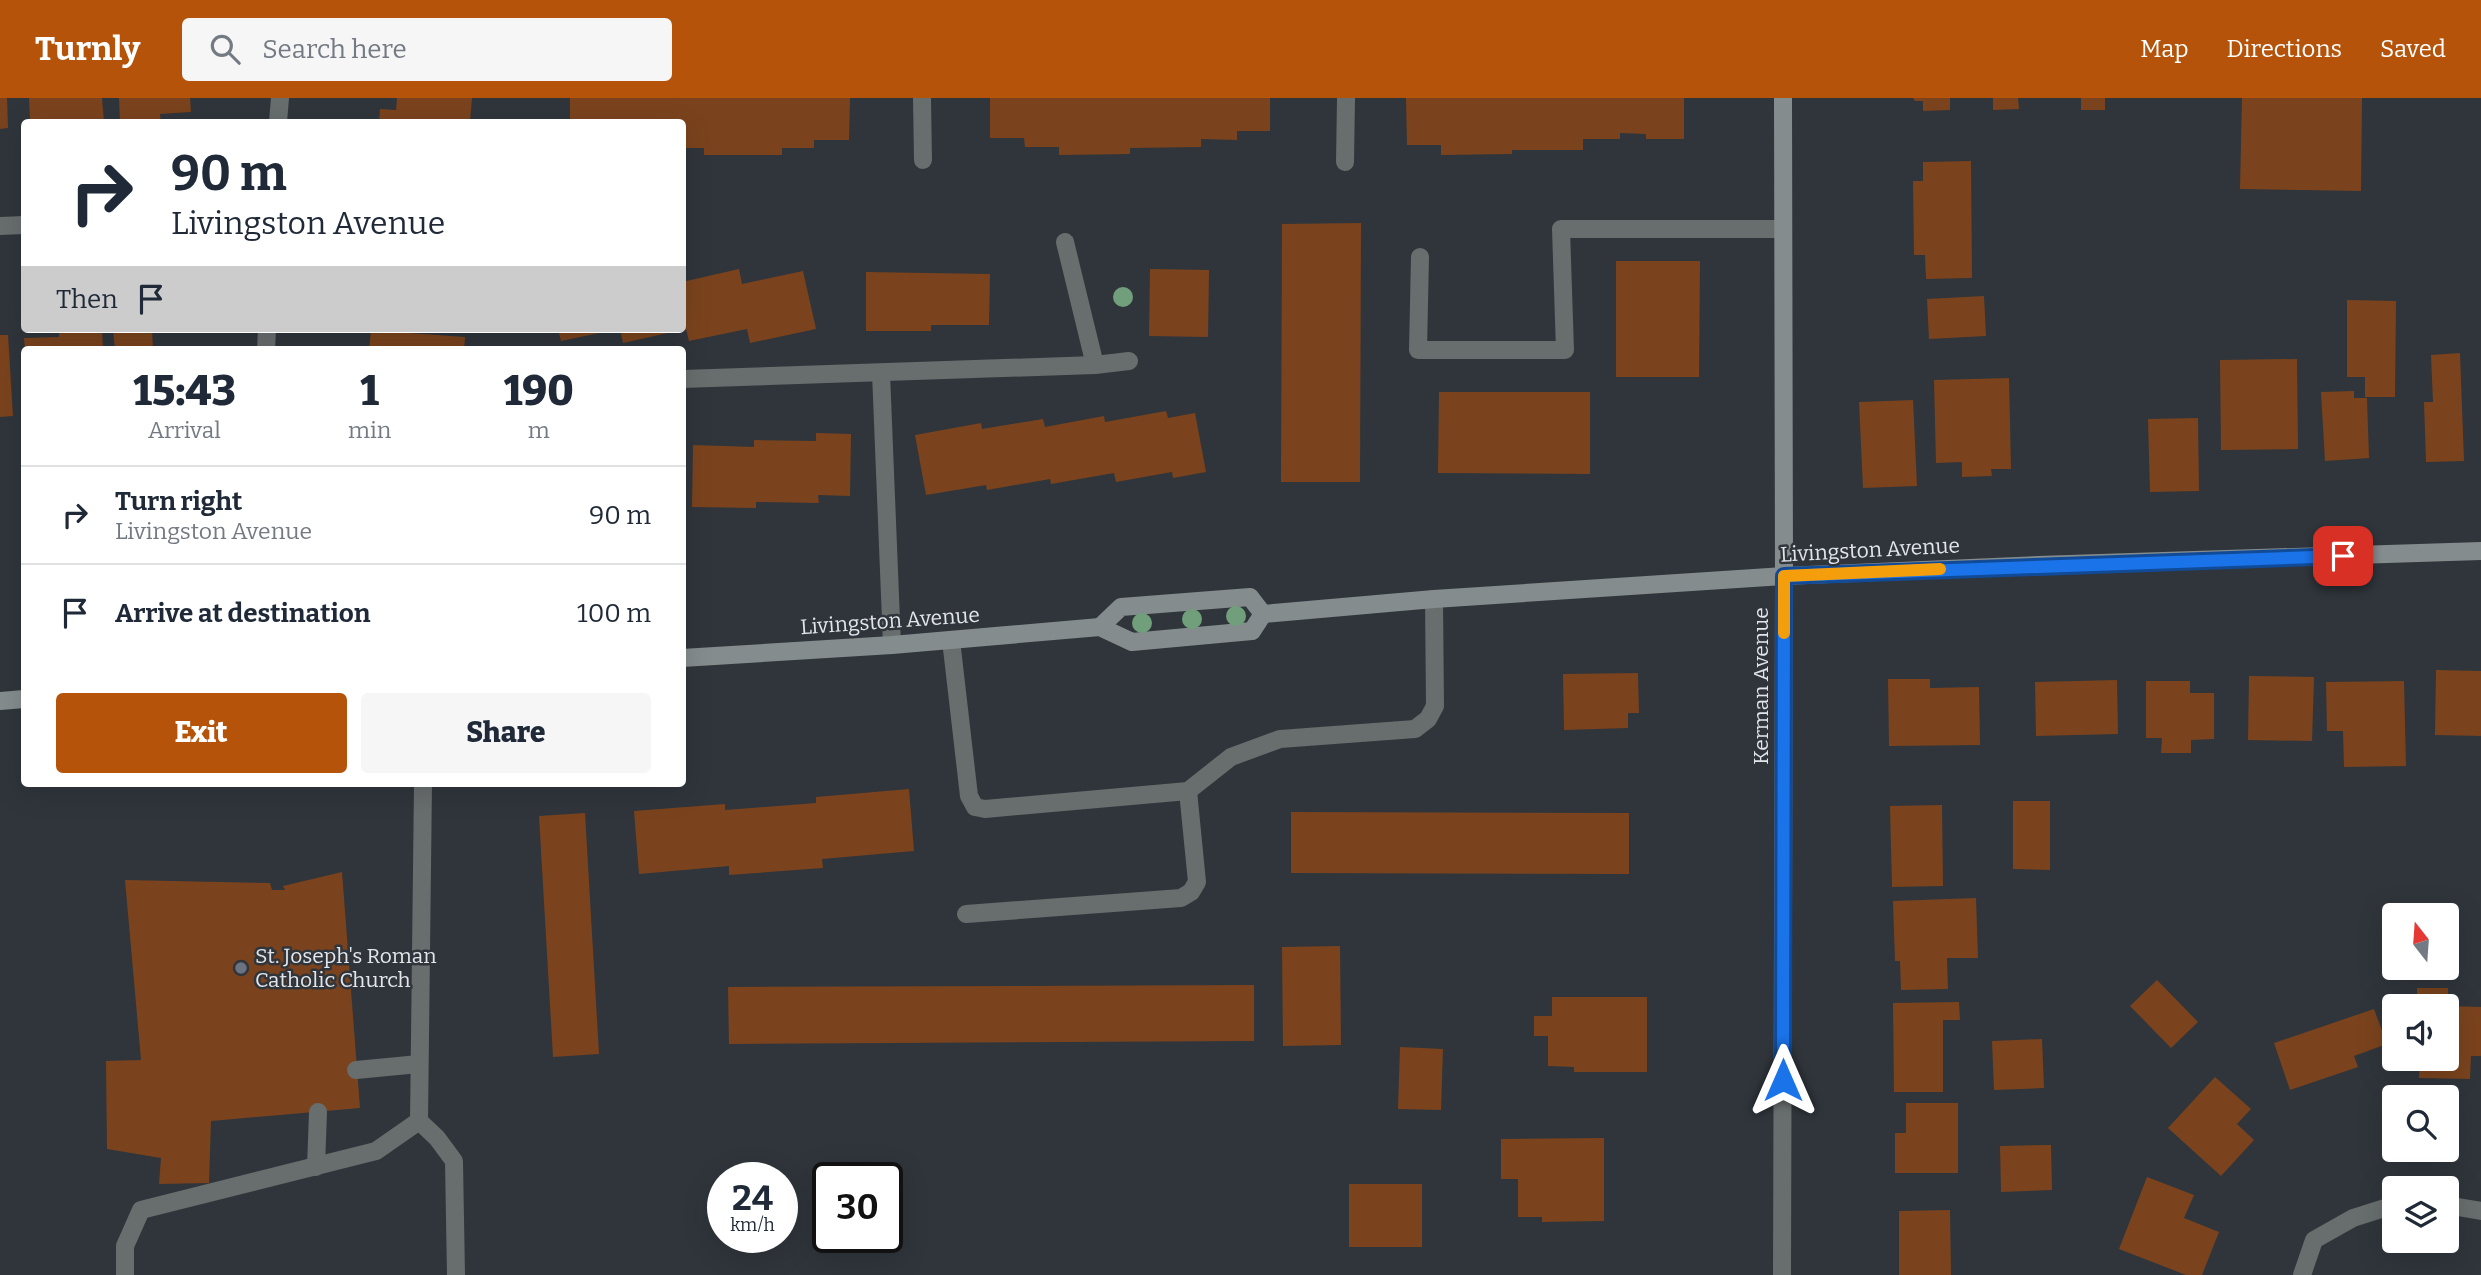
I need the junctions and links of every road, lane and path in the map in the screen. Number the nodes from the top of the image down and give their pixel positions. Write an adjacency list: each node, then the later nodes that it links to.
1 (280, 98): 5 (street)
2 (922, 98): 6 (street)
3 (1346, 98): 7 (street)
4 (1783, 98): 10 (main road, Kerman Avenue)
5 (278, 119)
6 (923, 160)
7 (1345, 162)
8 (21, 225): 9 (street)
9 (0, 226)
10 (1782, 229): 12 (street); 18 (main road, Kerman Avenue)
11 (1065, 242): 14 (street)
12 (1420, 257)
13 (1129, 361): 14 (street)
14 (1095, 365): 15 (street)
15 (881, 373): 16 (street); 23 (street)
16 (686, 379)
17 (2481, 551): 18 (main road, Livingston Avenue)
18 (1784, 576): 19 (main road, Livingston Avenue); 40 (street, Kerman Avenue)
19 (1434, 599): 20 (main road, Livingston Avenue); 28 (street)
20 (1263, 614): 21 (main road, Livingston Avenue); 21 (main road)
21 (1100, 628): 22 (main road, Livingston Avenue)
22 (951, 640): 23 (main road, Livingston Avenue); 28 (street)
23 (892, 645): 24 (main road, Livingston Avenue)
24 (686, 658)
25 (21, 699): 26 (main road)
26 (0, 701)
27 (423, 787): 30 (street)
28 (1188, 791): 29 (street)
29 (966, 914)
30 (419, 1064): 31 (street); 33 (street)
31 (356, 1070)
32 (318, 1112): 34 (street)
33 (419, 1121): 34 (street); 39 (street)
34 (316, 1167): 38 (street)
35 (2459, 1207): 37 (street)
36 (2382, 1209): 41 (street)
37 (2481, 1211)
38 (125, 1275)
39 (456, 1275)
40 (1782, 1275)
41 (2302, 1275)

